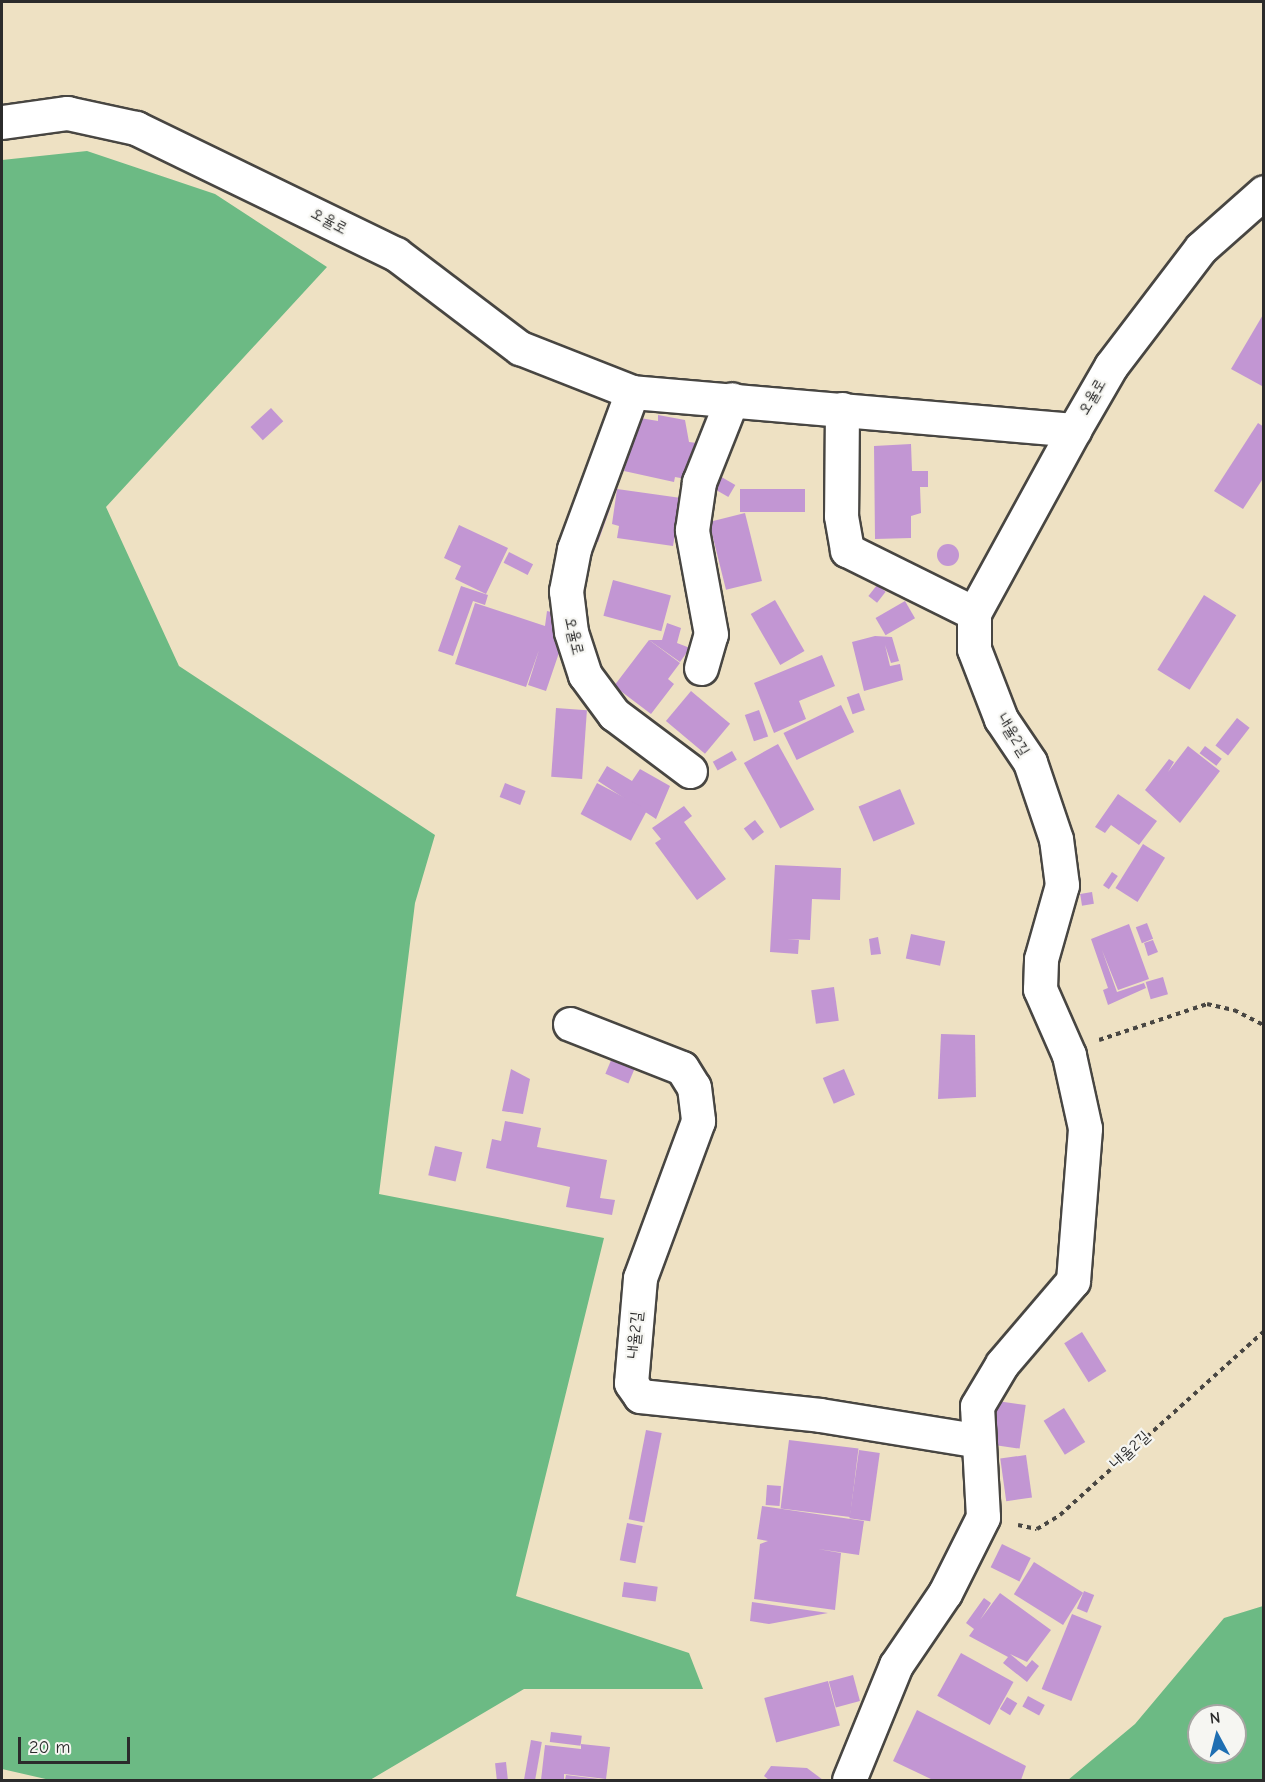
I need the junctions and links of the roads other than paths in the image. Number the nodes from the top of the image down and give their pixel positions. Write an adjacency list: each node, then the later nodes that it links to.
1 (2, 122): 3 (street, 오율로)
2 (1263, 192): 6 (street, 오율로)
3 (632, 392): 4 (street, 오율로); 9 (street, 오율로)
4 (732, 399): 5 (street, 오율로); 8 (street)
5 (842, 409): 6 (street, 오율로); 7 (street)
6 (1074, 429): 7 (street, 내율2길)
7 (974, 614): 11 (street, 내율2길)
8 (701, 668)
9 (690, 771)
10 (570, 1024): 11 (street, 내율2길)
11 (975, 1440): 12 (street, 내율2길)
12 (849, 1780)

